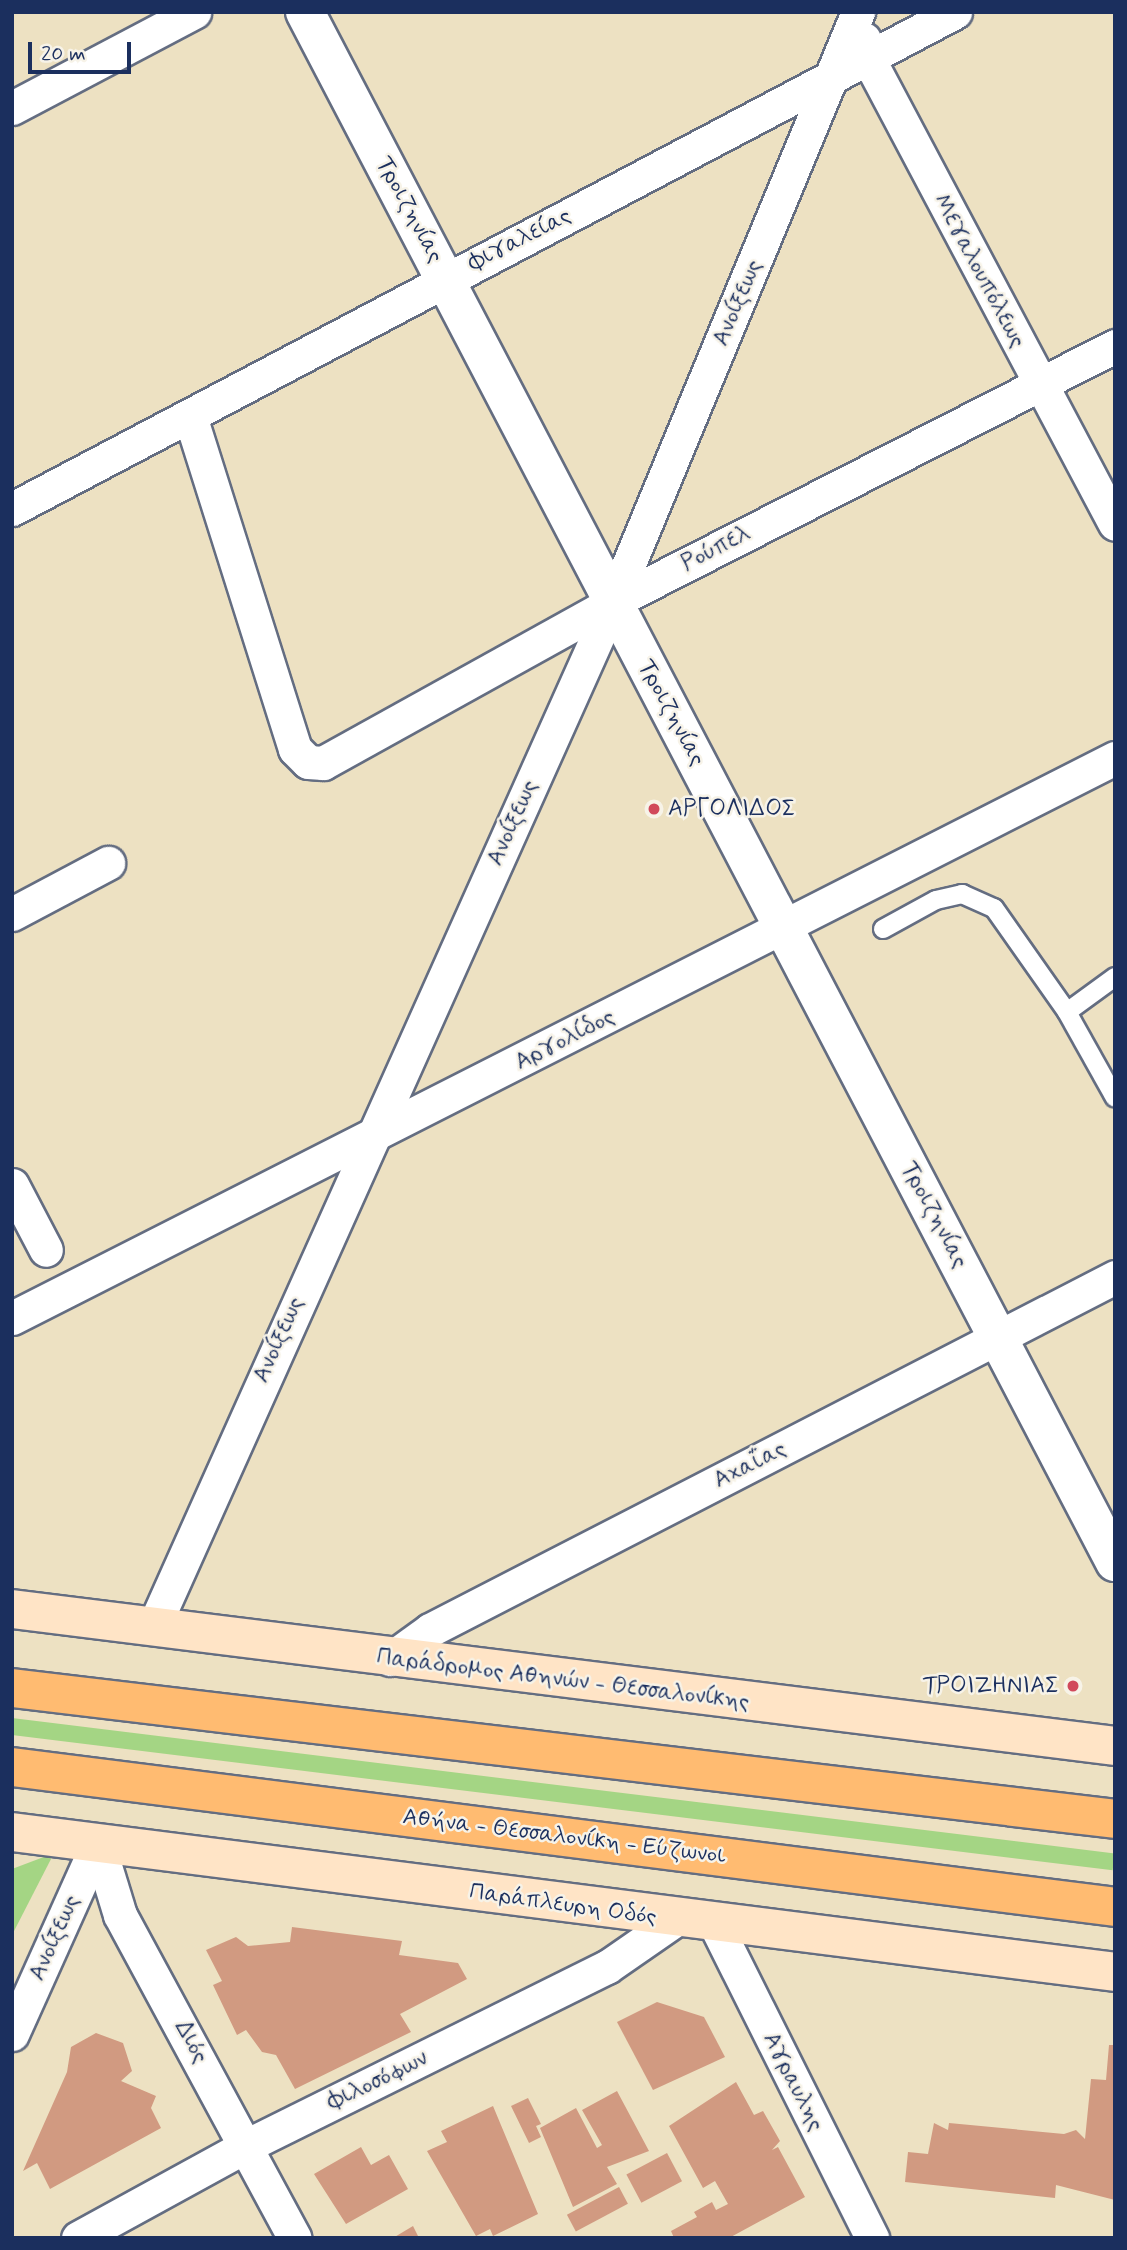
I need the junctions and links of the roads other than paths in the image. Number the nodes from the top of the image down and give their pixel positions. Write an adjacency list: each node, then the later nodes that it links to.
1 (194, 12): 7 (street)
2 (305, 12): 8 (street, Τροιζηνίας)
3 (858, 12): 5 (street, Μεγαλουπόλεως); 6 (street, Ανοίξεως)
4 (955, 12): 5 (street, Φιγαλείας)
5 (868, 58): 6 (street, Φιγαλείας); 10 (street, Μεγαλουπόλεως)
6 (831, 79): 8 (street, Φιγαλείας); 14 (street, Ανοίξεως)
7 (12, 108)
8 (445, 279): 11 (street, Φιγαλείας); 14 (street, Τροιζηνίας)
9 (1115, 346): 10 (street, Ρούπελ)
10 (1040, 385): 13 (street, Μεγαλουπόλεως); 14 (street, Ρούπελ)
11 (190, 416): 12 (street, Φιγαλείας); 14 (street, Ρούπελ)
12 (12, 509)
13 (1115, 524)
14 (613, 602): 18 (street, Τροιζηνίας); 23 (street, Ανοίξεως)
15 (1115, 758): 18 (street, Αργολίδος)
16 (107, 863): 17 (street)
17 (12, 914)
18 (784, 928): 23 (street, Αργολίδος); 28 (street, Τροιζηνίας)
19 (883, 929): 21 (lane)
20 (1115, 977): 21 (lane)
21 (1067, 1012): 22 (lane)
22 (1115, 1098)
23 (370, 1141): 27 (street, Αργολίδος); 31 (street, Ανοίξεως)
24 (12, 1185): 25 (street)
25 (46, 1250)
26 (1115, 1277): 28 (street, Αχαΐας)
27 (12, 1318)
28 (997, 1336): 29 (street, Τροιζηνίας); 32 (street, Αχαΐας)
29 (1115, 1562)
30 (12, 1609): 31 (main road, Παράδρομος Αθηνών - Θεσσαλονίκης)
31 (153, 1628): 32 (main road, Παράδρομος Αθηνών - Θεσσαλονίκης)
32 (390, 1659): 34 (main road, Παράδρομος Αθηνών - Θεσσαλονίκης)
33 (12, 1689): 36 (highway)
34 (1115, 1746)
35 (12, 1768): 39 (highway, Αθήνα - Θεσσαλονίκη - Εύζωνοι)
36 (1115, 1819)
37 (12, 1832): 38 (main road, Παράπλευρη Οδός)
38 (98, 1843): 40 (main road, Παράπλευρη Οδός); 43 (street, Ανοίξεως); 44 (street, Διός)
39 (1115, 1907)
40 (675, 1920): 41 (main road, Παράπλευρη Οδός); 44 (street, Φιλοσόφων)
41 (716, 1926): 42 (main road, Παράπλευρη Οδός); 47 (street, Αγραυλης)
42 (1115, 1972)
43 (12, 2034)
44 (248, 2145): 45 (street, Φιλοσόφων); 46 (street, Διός)
45 (78, 2238)
46 (295, 2238)
47 (872, 2238)

